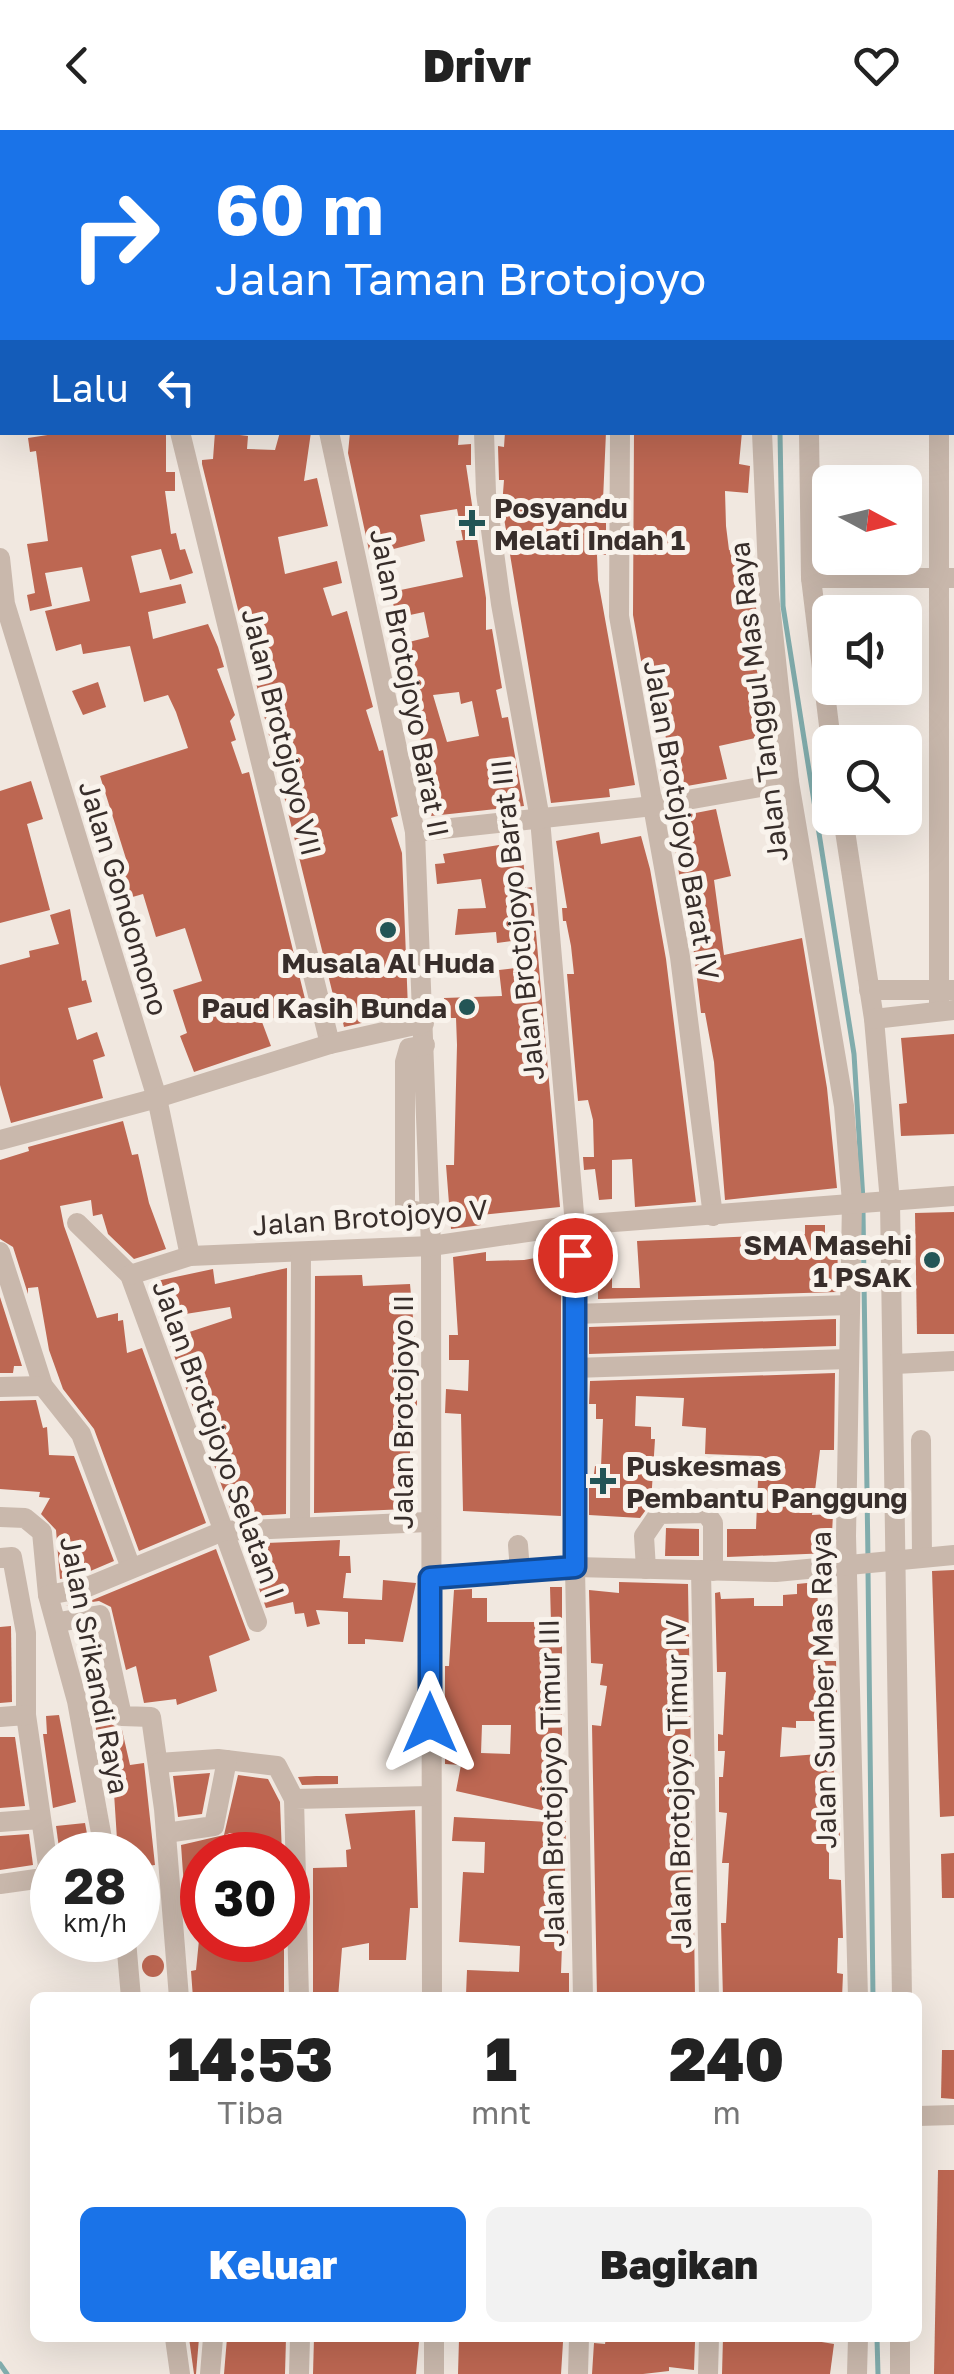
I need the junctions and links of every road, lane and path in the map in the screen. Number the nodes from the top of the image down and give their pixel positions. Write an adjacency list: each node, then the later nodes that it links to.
1 (181, 435): 23 (street, Jalan Brotojoyo VII)
2 (330, 435): 16 (street, Jalan Brotojoyo Barat II)
3 (484, 435): 15 (street, Jalan Brotojoyo Barat III)
4 (620, 435): 14 (street, Jalan Brotojoyo Barat IV)
5 (762, 435): 13 (street, Jalan Tanggul Mas Raya)
6 (809, 435): 9 (street)
7 (940, 435): 10 (street)
8 (0, 558): 11 (street, Jalan Gondomono)
9 (812, 582): 10 (street); 12 (street)
10 (947, 582): 19 (street)
11 (2, 604): 24 (street, Jalan Gondomono)
12 (829, 725)
13 (790, 782): 14 (street); 27 (street, Jalan Tanggul Mas Raya)
14 (653, 806): 15 (street); 29 (street, Jalan Brotojoyo Barat IV)
15 (540, 819): 16 (street); 31 (street, Jalan Brotojoyo Barat III)
16 (416, 832): 22 (street, Jalan Brotojoyo Barat II)
17 (846, 835): 18 (street)
18 (870, 990): 19 (street); 21 (street)
19 (946, 990): 20 (street)
20 (946, 1011): 21 (street)
21 (874, 1019): 28 (street)
22 (424, 1023): 23 (street); 32 (street, Jalan Brotojoyo Barat II)
23 (330, 1044): 24 (street)
24 (157, 1098): 25 (street); 35 (street, Jalan Gondomono)
25 (2, 1132)
26 (954, 1196): 28 (street, Jalan Brotojoyo V)
27 (854, 1202): 28 (street, Jalan Brotojoyo V); 29 (street, Jalan Brotojoyo V); 37 (street, Jalan Sumber Mas Raya)
28 (884, 1202): 41 (street)
29 (713, 1216): 31 (street, Jalan Brotojoyo V)
30 (77, 1224): 36 (street)
31 (575, 1225): 32 (street, Jalan Brotojoyo V); 38 (street, Jalan Brotojoyo Barat III)
32 (430, 1246): 34 (street, Jalan Brotojoyo V); 47 (street, Jalan Brotojoyo II)
33 (0, 1252): 43 (street)
34 (301, 1252): 35 (street, Jalan Brotojoyo V); 48 (street)
35 (190, 1256): 36 (street, Jalan Brotojoyo V)
36 (130, 1274): 49 (street, Jalan Brotojoyo Selatan I)
37 (850, 1306): 38 (street); 39 (street, Jalan Sumber Mas Raya)
38 (574, 1314): 42 (street, Jalan Brotojoyo Barat III)
39 (849, 1359): 42 (street); 54 (street, Jalan Sumber Mas Raya)
40 (954, 1361): 41 (street)
41 (895, 1364): 53 (street)
42 (574, 1368): 56 (street, Jalan Brotojoyo Timur III)
43 (43, 1386): 44 (street); 57 (street)
44 (0, 1387)
45 (922, 1440): 52 (street)
46 (0, 1517): 62 (street, Jalan Srikandi Raya)
47 (428, 1522): 48 (street); 61 (street, Jalan Brotojoyo II)
48 (300, 1526): 49 (street)
49 (223, 1531): 57 (street); 64 (street, Jalan Brotojoyo Selatan I)
50 (518, 1545): 59 (street)
51 (954, 1555): 52 (street)
52 (922, 1557): 53 (street)
53 (892, 1559): 54 (street); 84 (street)
54 (849, 1563): 60 (street); 83 (street, Jalan Sumber Mas Raya)
55 (7, 1566): 65 (street)
56 (575, 1567): 58 (street); 59 (street); 81 (street, Jalan Brotojoyo Timur III)
57 (131, 1568): 62 (street)
58 (646, 1569): 60 (street); 60 (street, Jalan Brotojoyo Timur IV)
59 (520, 1571): 61 (street)
60 (707, 1571): 82 (street, Jalan Brotojoyo Timur IV)
61 (430, 1578): 69 (street, Jalan Brotojoyo II)
62 (48, 1596): 63 (street, Jalan Srikandi Raya)
63 (59, 1622): 68 (street); 73 (street, Jalan Srikandi Raya)
64 (257, 1622)
65 (26, 1715): 66 (street); 71 (street)
66 (0, 1717)
67 (227, 1760): 68 (street); 70 (street); 74 (street)
68 (158, 1763): 74 (street)
69 (430, 1796): 70 (street); 80 (street, Jalan Brotojoyo II)
70 (294, 1800): 79 (street)
71 (40, 1819): 72 (street); 75 (street)
72 (0, 1822)
73 (100, 1832)
74 (166, 1833): 78 (street)
75 (0, 1884)
76 (128, 1962): 77 (street)
77 (131, 1992)
78 (179, 1992)
79 (298, 1992)
80 (432, 1992)
81 (583, 1992)
82 (709, 1992)
83 (858, 1992)
84 (902, 1992)
85 (954, 2115): 86 (street)
86 (922, 2116)
87 (176, 2342): 95 (street)
88 (213, 2342): 96 (street)
89 (300, 2342): 97 (street)
90 (434, 2342): 98 (street)
91 (579, 2342): 99 (street)
92 (709, 2342): 100 (street)
93 (858, 2342): 101 (street)
94 (900, 2342): 102 (street)
95 (180, 2374)
96 (210, 2374)
97 (300, 2374)
98 (434, 2374)
99 (578, 2374)
100 (708, 2374)
101 (857, 2374)
102 (900, 2374)

